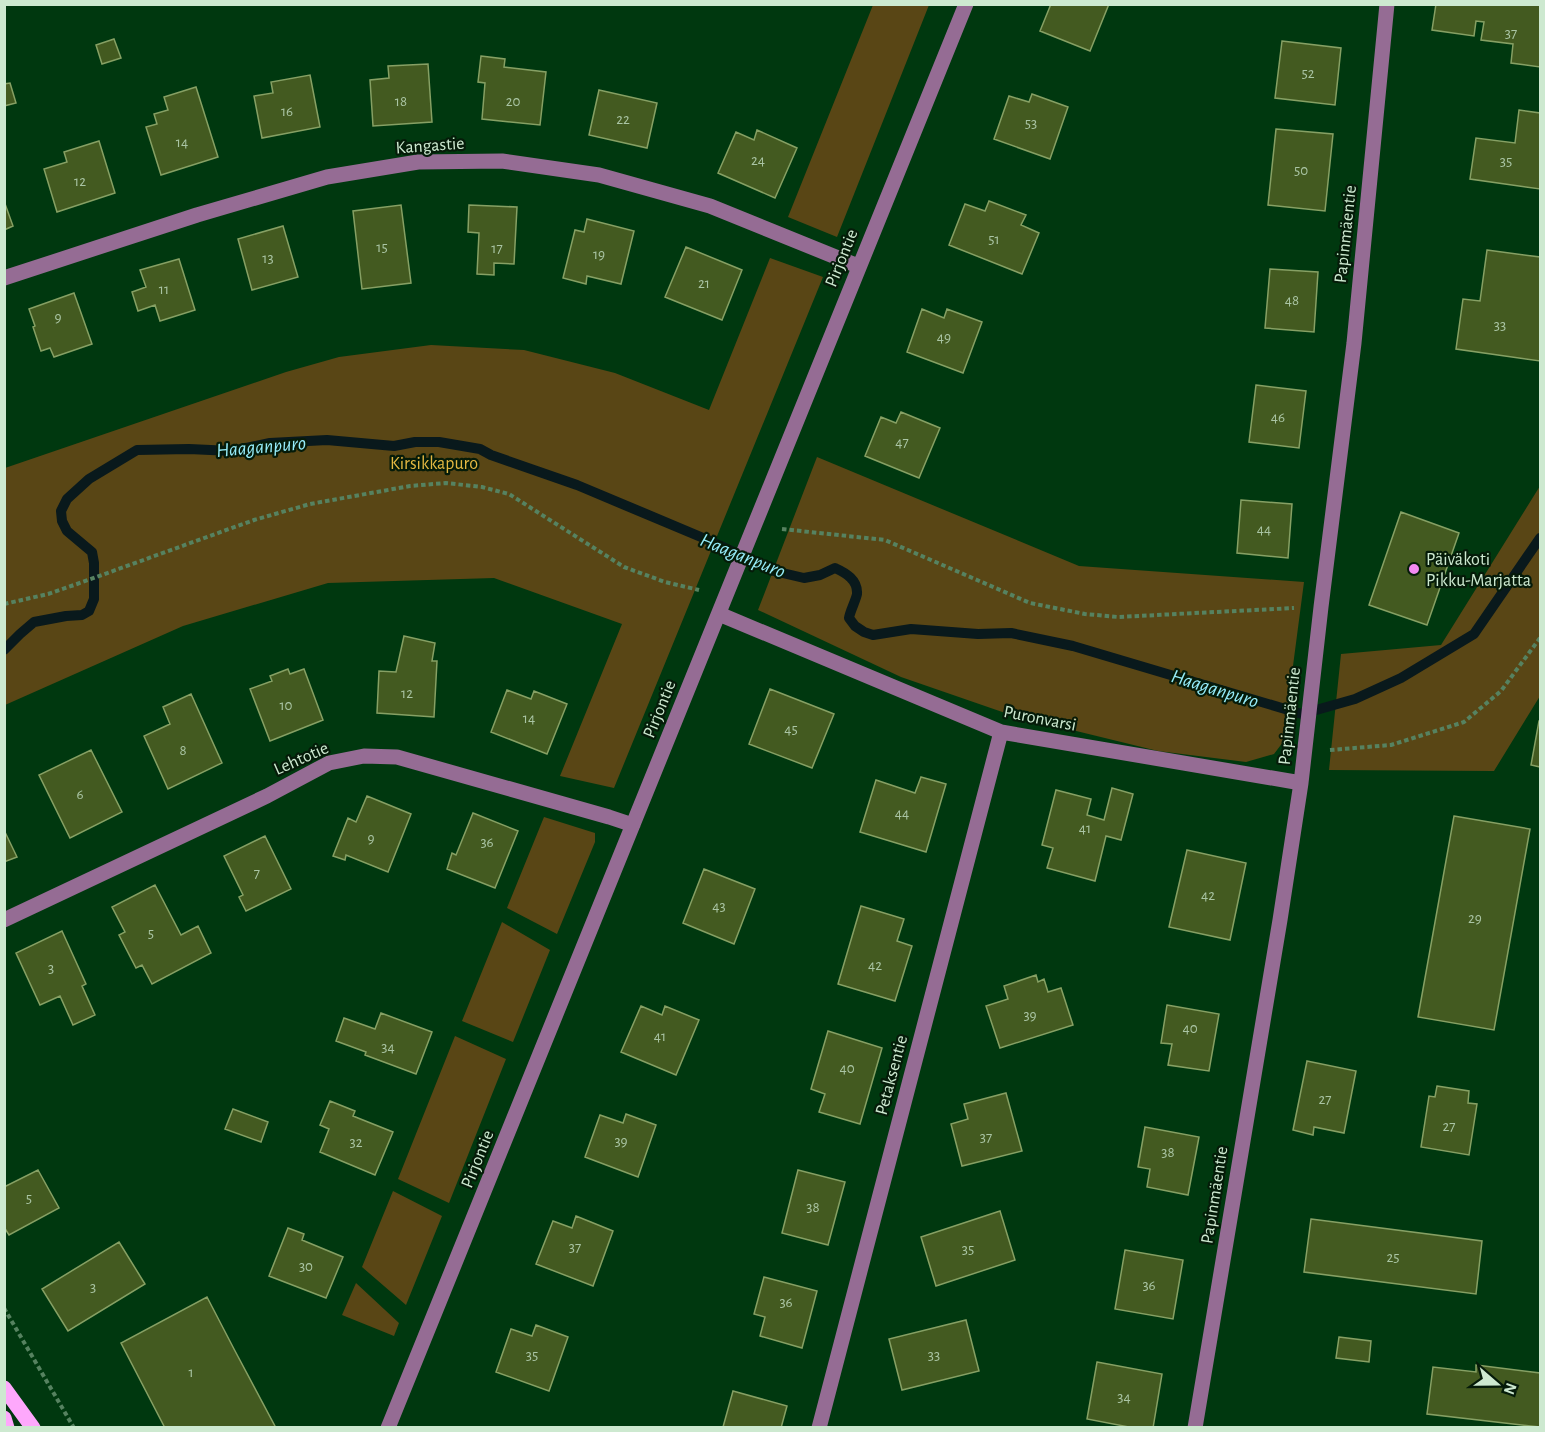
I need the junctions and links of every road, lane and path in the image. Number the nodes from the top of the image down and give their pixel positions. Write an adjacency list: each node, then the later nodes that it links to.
1 (966, 4): 3 (street, Pirjontie)
2 (1387, 4): 8 (street, Papinmäentie)
3 (858, 266): 4 (street, Kangastie); 5 (street, Pirjontie)
4 (4, 278)
5 (754, 527): 6 (street, Pirjontie); 8 (path)
6 (725, 599): 7 (path); 9 (street, Pirjontie)
7 (4, 604)
8 (1321, 607): 12 (street, Papinmäentie)
9 (719, 614): 11 (street, Puronvarsi); 14 (street, Pirjontie)
10 (1540, 638): 12 (path)
11 (1000, 732): 13 (street, Puronvarsi); 23 (street, Petaksentie)
12 (1306, 746): 13 (street, Papinmäentie)
13 (1301, 783): 24 (street, Papinmäentie)
14 (633, 825): 15 (street, Lehtotie); 22 (street, Pirjontie)
15 (4, 920)
16 (4, 1308): 21 (path)
17 (4, 1388): 20 (main road)
18 (4, 1419): 19 (main road)
19 (7, 1428)
20 (33, 1428)
21 (74, 1428)
22 (388, 1428)
23 (819, 1428)
24 (1195, 1428)

